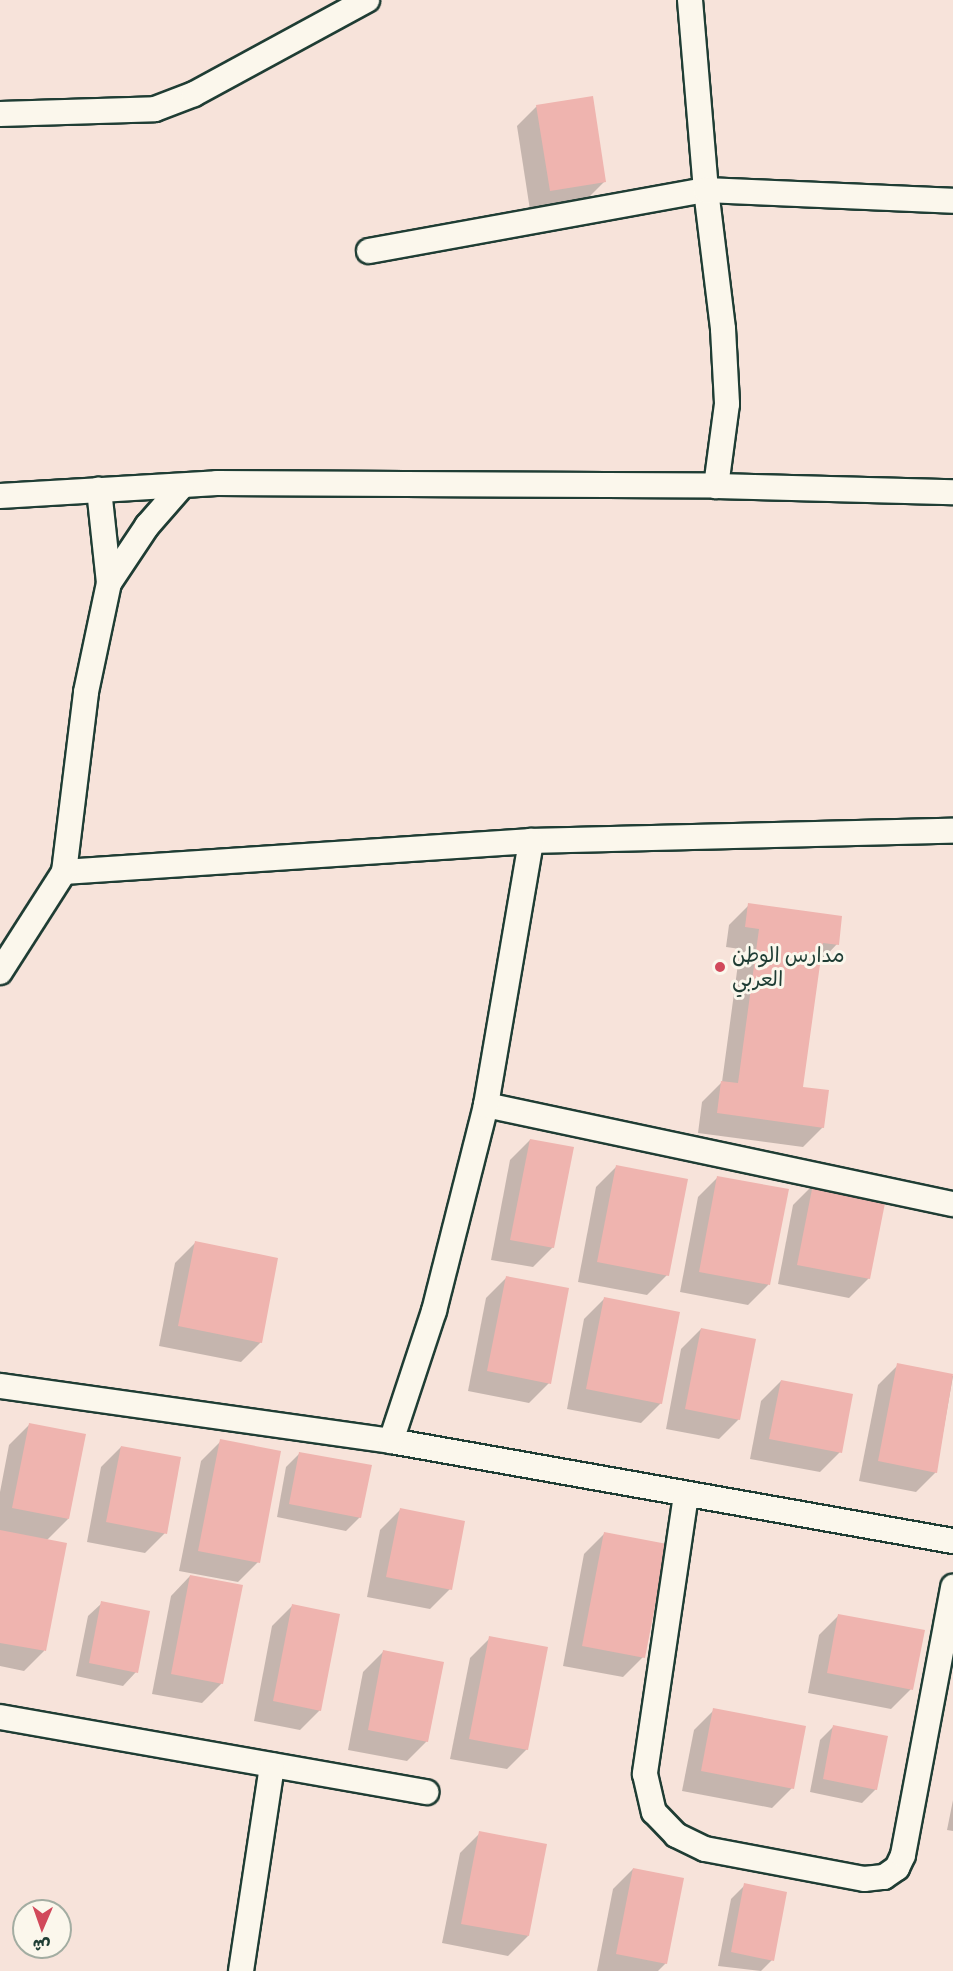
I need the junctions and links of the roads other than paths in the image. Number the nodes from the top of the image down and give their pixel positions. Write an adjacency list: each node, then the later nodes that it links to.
1 (367, 0): 3 (street)
2 (690, 0): 4 (street)
3 (0, 114)
4 (706, 190): 5 (street); 6 (street); 8 (street)
5 (953, 201)
6 (369, 251)
7 (182, 486): 8 (street); 9 (street); 12 (street)
8 (716, 486): 10 (street)
9 (99, 490): 11 (street); 12 (street)
10 (953, 492)
11 (0, 496)
12 (109, 583): 15 (street)
13 (953, 831): 14 (street)
14 (531, 841): 15 (street); 17 (street)
15 (64, 872): 16 (street)
16 (0, 972)
17 (486, 1105): 18 (street); 20 (street)
18 (953, 1204)
19 (0, 1386): 20 (street)
20 (391, 1441): 21 (street)
21 (686, 1495): 22 (street); 23 (street)
22 (953, 1541)
23 (953, 1587)
24 (0, 1717): 25 (street)
25 (272, 1765): 26 (street); 27 (street)
26 (426, 1792)
27 (241, 1971)

